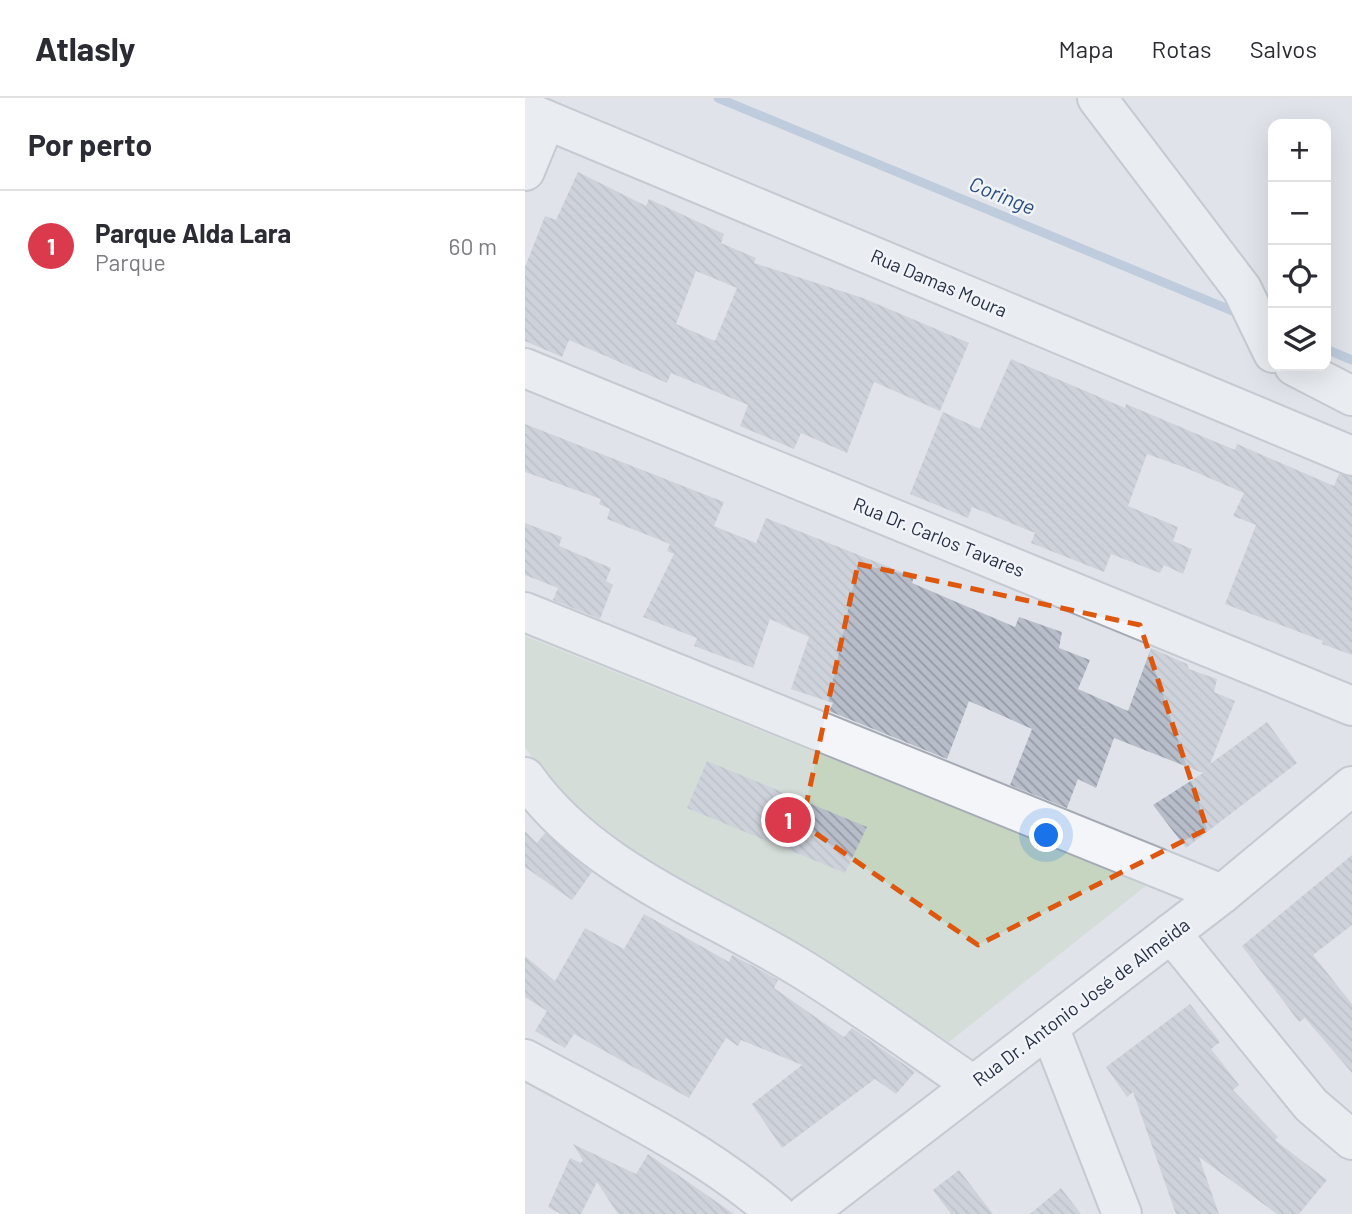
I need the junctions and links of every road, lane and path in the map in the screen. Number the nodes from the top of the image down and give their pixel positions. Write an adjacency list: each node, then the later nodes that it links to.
1 (1097, 98): 4 (street)
2 (535, 115): 3 (street); 8 (street, Rua Damas Moura)
3 (525, 171)
4 (1268, 343)
5 (525, 368): 10 (street, Rua Dr. Carlos Tavares)
6 (1304, 371): 7 (street)
7 (1352, 396)
8 (1352, 456)
9 (525, 612): 13 (street)
10 (1352, 706)
11 (525, 778): 17 (street)
12 (1352, 786): 13 (street, Rua Dr. Antonio José de Almeida)
13 (1222, 894): 14 (street, Rua Dr. Antonio José de Almeida)
14 (1171, 933): 15 (street, Rua Dr. Antonio José de Almeida); 18 (street)
15 (1049, 1027): 17 (street, Rua Dr. Antonio José de Almeida); 21 (street)
16 (525, 1059): 19 (street)
17 (972, 1085): 20 (street, Rua Dr. Antonio José de Almeida)
18 (1352, 1140)
19 (778, 1214)
20 (806, 1214)
21 (1122, 1214)

